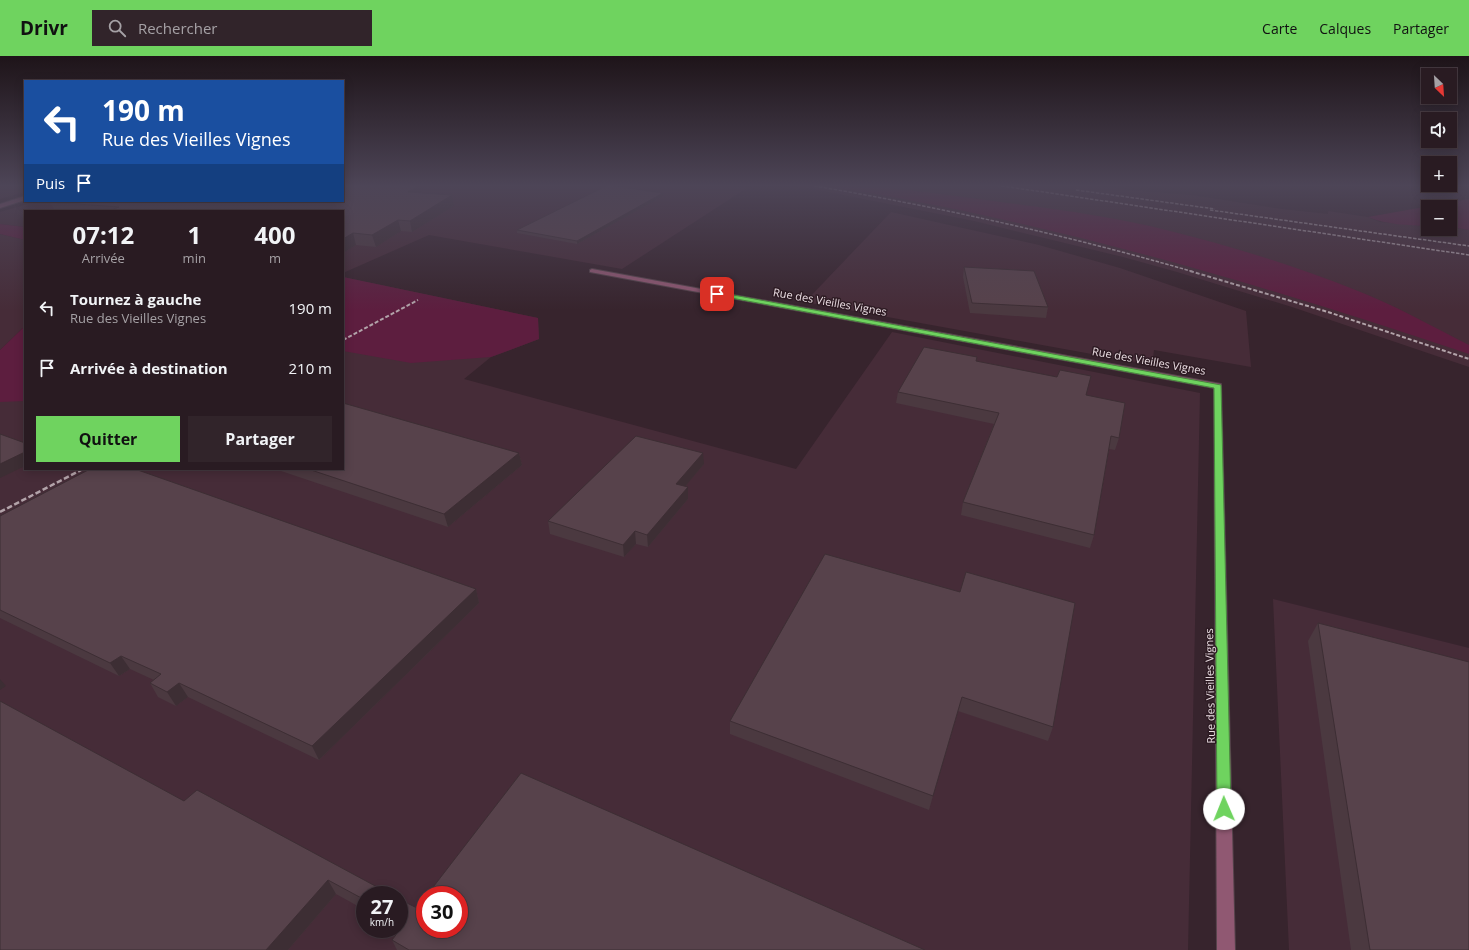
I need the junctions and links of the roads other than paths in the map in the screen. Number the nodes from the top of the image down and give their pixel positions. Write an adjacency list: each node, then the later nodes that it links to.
1 (592, 271): 2 (street, Rue des Vieilles Vignes)
2 (1226, 950)

